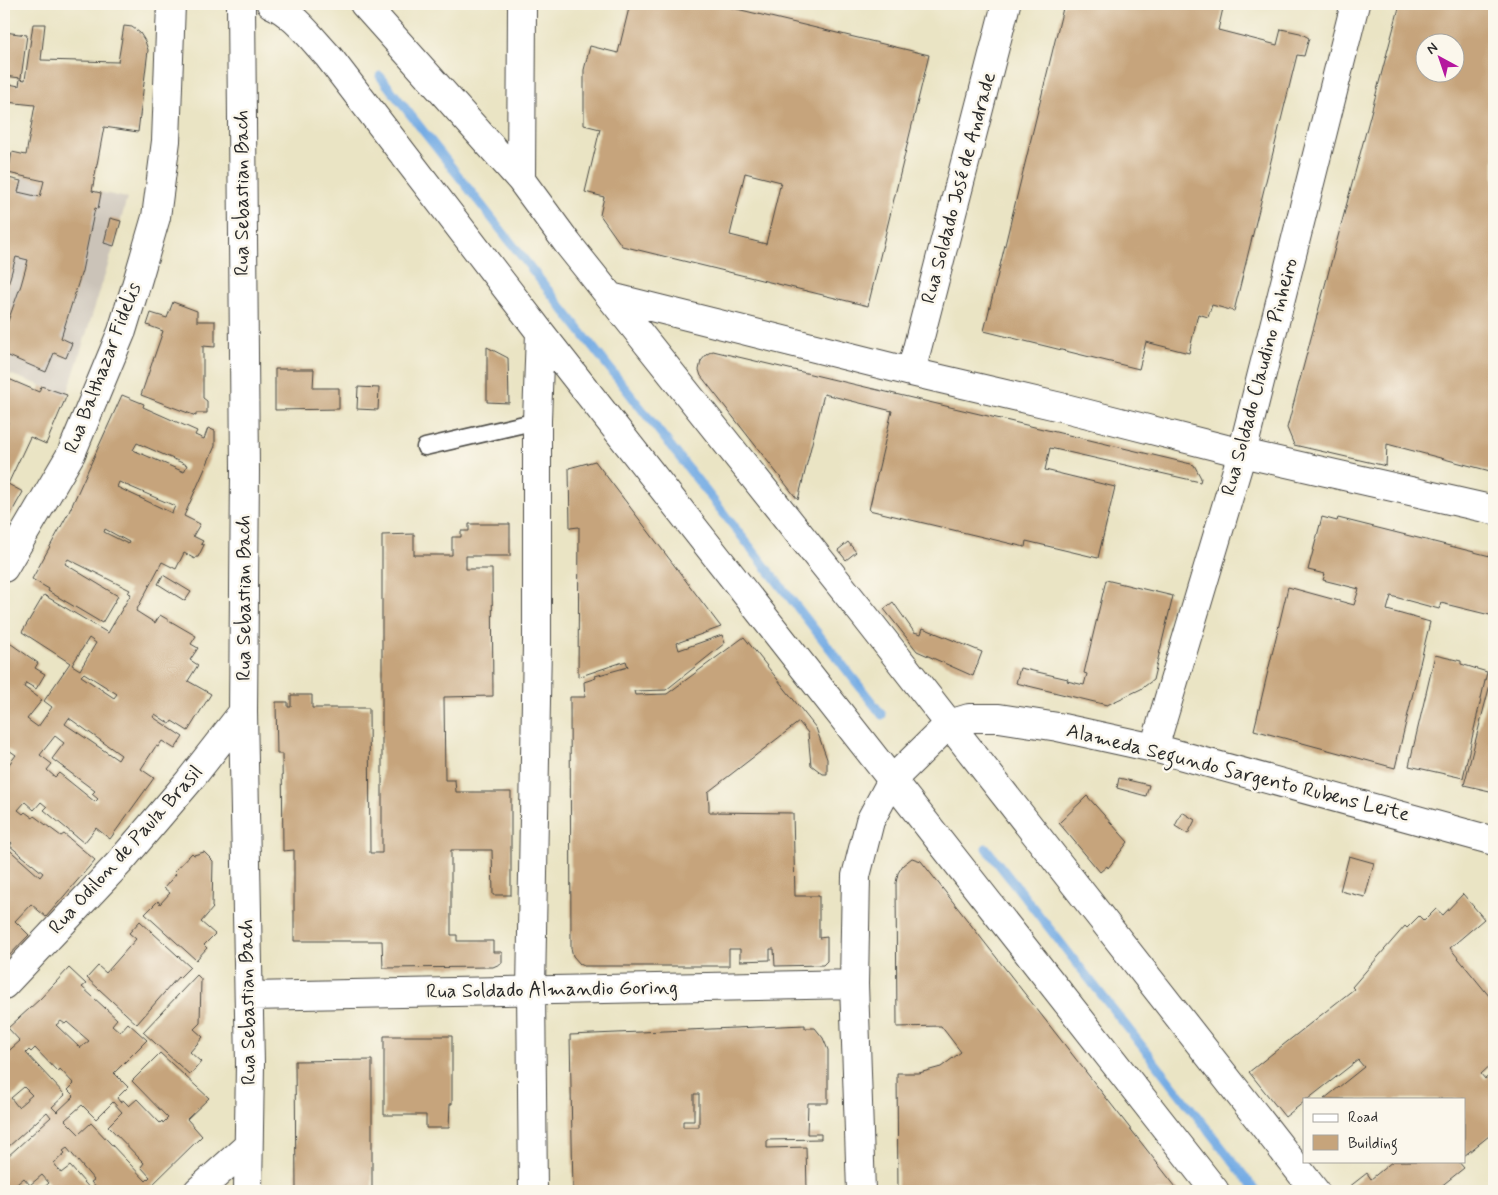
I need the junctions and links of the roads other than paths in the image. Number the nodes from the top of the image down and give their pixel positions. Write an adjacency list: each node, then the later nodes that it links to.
1 (171, 4): 16 (street, Rua Balthazar Fidelis)
2 (241, 4): 17 (street, Rua Sebastian Bach)
3 (271, 4): 10 (street)
4 (364, 4): 8 (street)
5 (522, 4): 8 (street)
6 (1006, 4): 11 (street, Rua Soldado José de Andrade)
7 (1355, 4): 14 (street, Rua Soldado Claudino Pinheiro)
8 (521, 180): 9 (street)
9 (611, 297): 11 (street); 18 (street)
10 (540, 332): 12 (street); 20 (street)
11 (911, 372): 14 (street)
12 (537, 421): 13 (lane); 25 (street)
13 (425, 447)
14 (1242, 453): 15 (street); 19 (street, Rua Soldado Claudino Pinheiro)
15 (1494, 510)
16 (4, 568)
17 (244, 712): 24 (street, Rua Odilon de Paula Brasil); 26 (street, Rua Sebastian Bach)
18 (949, 724): 19 (street, Alameda Segundo Sargento Rubens Leite); 20 (street); 33 (street)
19 (1154, 748): 21 (street, Alameda Segundo Sargento Rubens Leite)
20 (892, 780): 23 (street); 32 (street)
21 (1486, 839): 22 (street)
22 (1494, 859)
23 (854, 984): 25 (street, Rua Soldado Almandio Goring); 31 (street)
24 (4, 985)
25 (530, 990): 26 (street, Rua Soldado Almandio Goring); 30 (street)
26 (250, 996): 27 (street, Rua Sebastian Bach)
27 (248, 1146): 28 (street); 29 (street, Rua Sebastian Bach)
28 (198, 1191)
29 (248, 1191)
30 (534, 1191)
31 (861, 1191)
32 (1215, 1191)
33 (1315, 1191)

